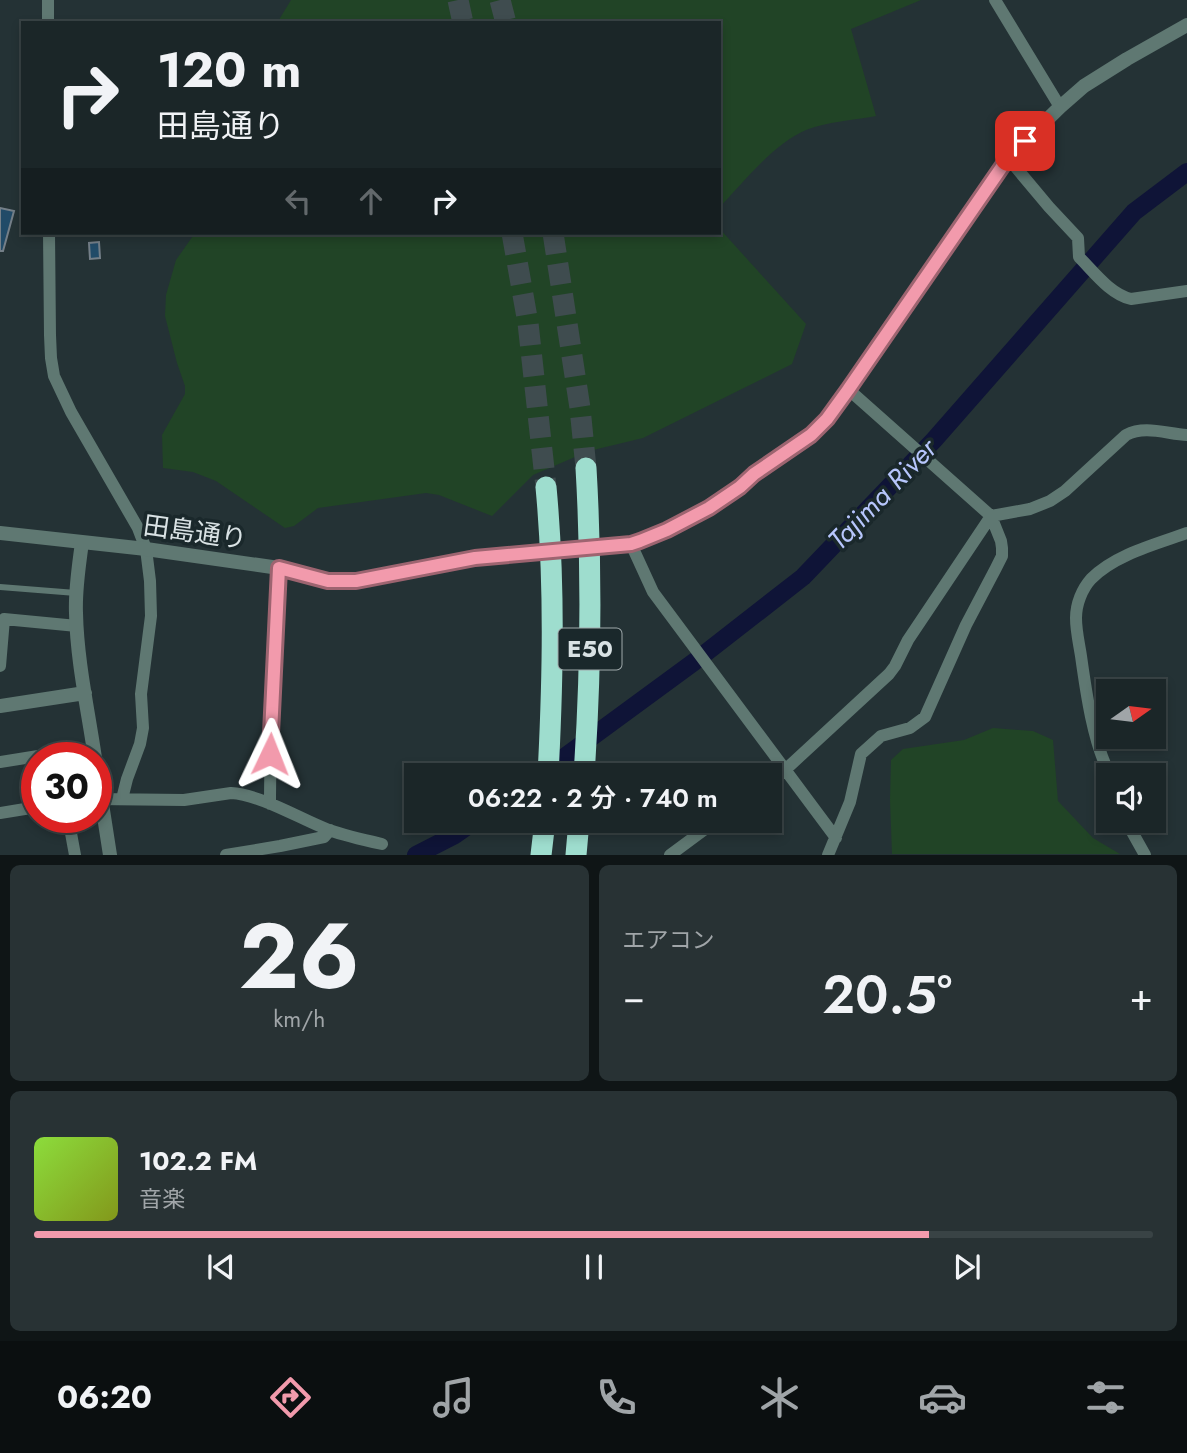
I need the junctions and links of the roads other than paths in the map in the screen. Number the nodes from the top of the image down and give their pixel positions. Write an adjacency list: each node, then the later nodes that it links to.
1 (48, 0): 3 (street)
2 (995, 0): 5 (street)
3 (48, 21)
4 (1187, 25): 5 (street, 田島通り)
5 (1059, 107): 6 (street, 田島通り)
6 (1008, 158): 8 (street); 9 (street, 田島通り)
7 (49, 235): 18 (street)
8 (1187, 291)
9 (848, 390): 13 (street); 17 (street, 田島通り)
10 (1187, 435): 13 (street)
11 (586, 468): 30 (highway, E50)
12 (547, 487): 29 (highway, E50)
13 (991, 516): 32 (street); 46 (street)
14 (0, 533): 16 (street, 田島通り)
15 (1187, 533): 31 (street)
16 (82, 542): 18 (street, 田島通り); 21 (street)
17 (631, 544): 19 (street, 田島通り); 32 (street)
18 (146, 549): 19 (street, 田島通り); 35 (street)
19 (279, 568): 36 (street)
20 (0, 587): 21 (lane)
21 (76, 593): 22 (street)
22 (77, 626): 23 (street); 24 (street)
23 (0, 666)
24 (85, 693): 25 (street); 26 (street)
25 (0, 706)
26 (93, 742)
27 (21, 759): 28 (street)
28 (0, 762)
29 (548, 763)
30 (585, 763)
31 (1104, 763)
32 (785, 770): 33 (street); 46 (street)
33 (782, 772)
34 (112, 799): 35 (street)
35 (122, 799): 36 (street)
36 (270, 804): 39 (street)
37 (21, 810): 38 (street)
38 (0, 813)
39 (330, 830): 47 (street); 50 (street)
40 (70, 833): 48 (street)
41 (106, 833): 49 (street)
42 (544, 833): 51 (highway)
43 (578, 833): 52 (highway)
44 (700, 833): 53 (street)
45 (1133, 833): 55 (street)
46 (836, 838): 54 (street)
47 (382, 844)
48 (72, 854)
49 (110, 855)
50 (226, 855)
51 (541, 855)
52 (576, 855)
53 (670, 855)
54 (828, 855)
55 (1145, 855)

